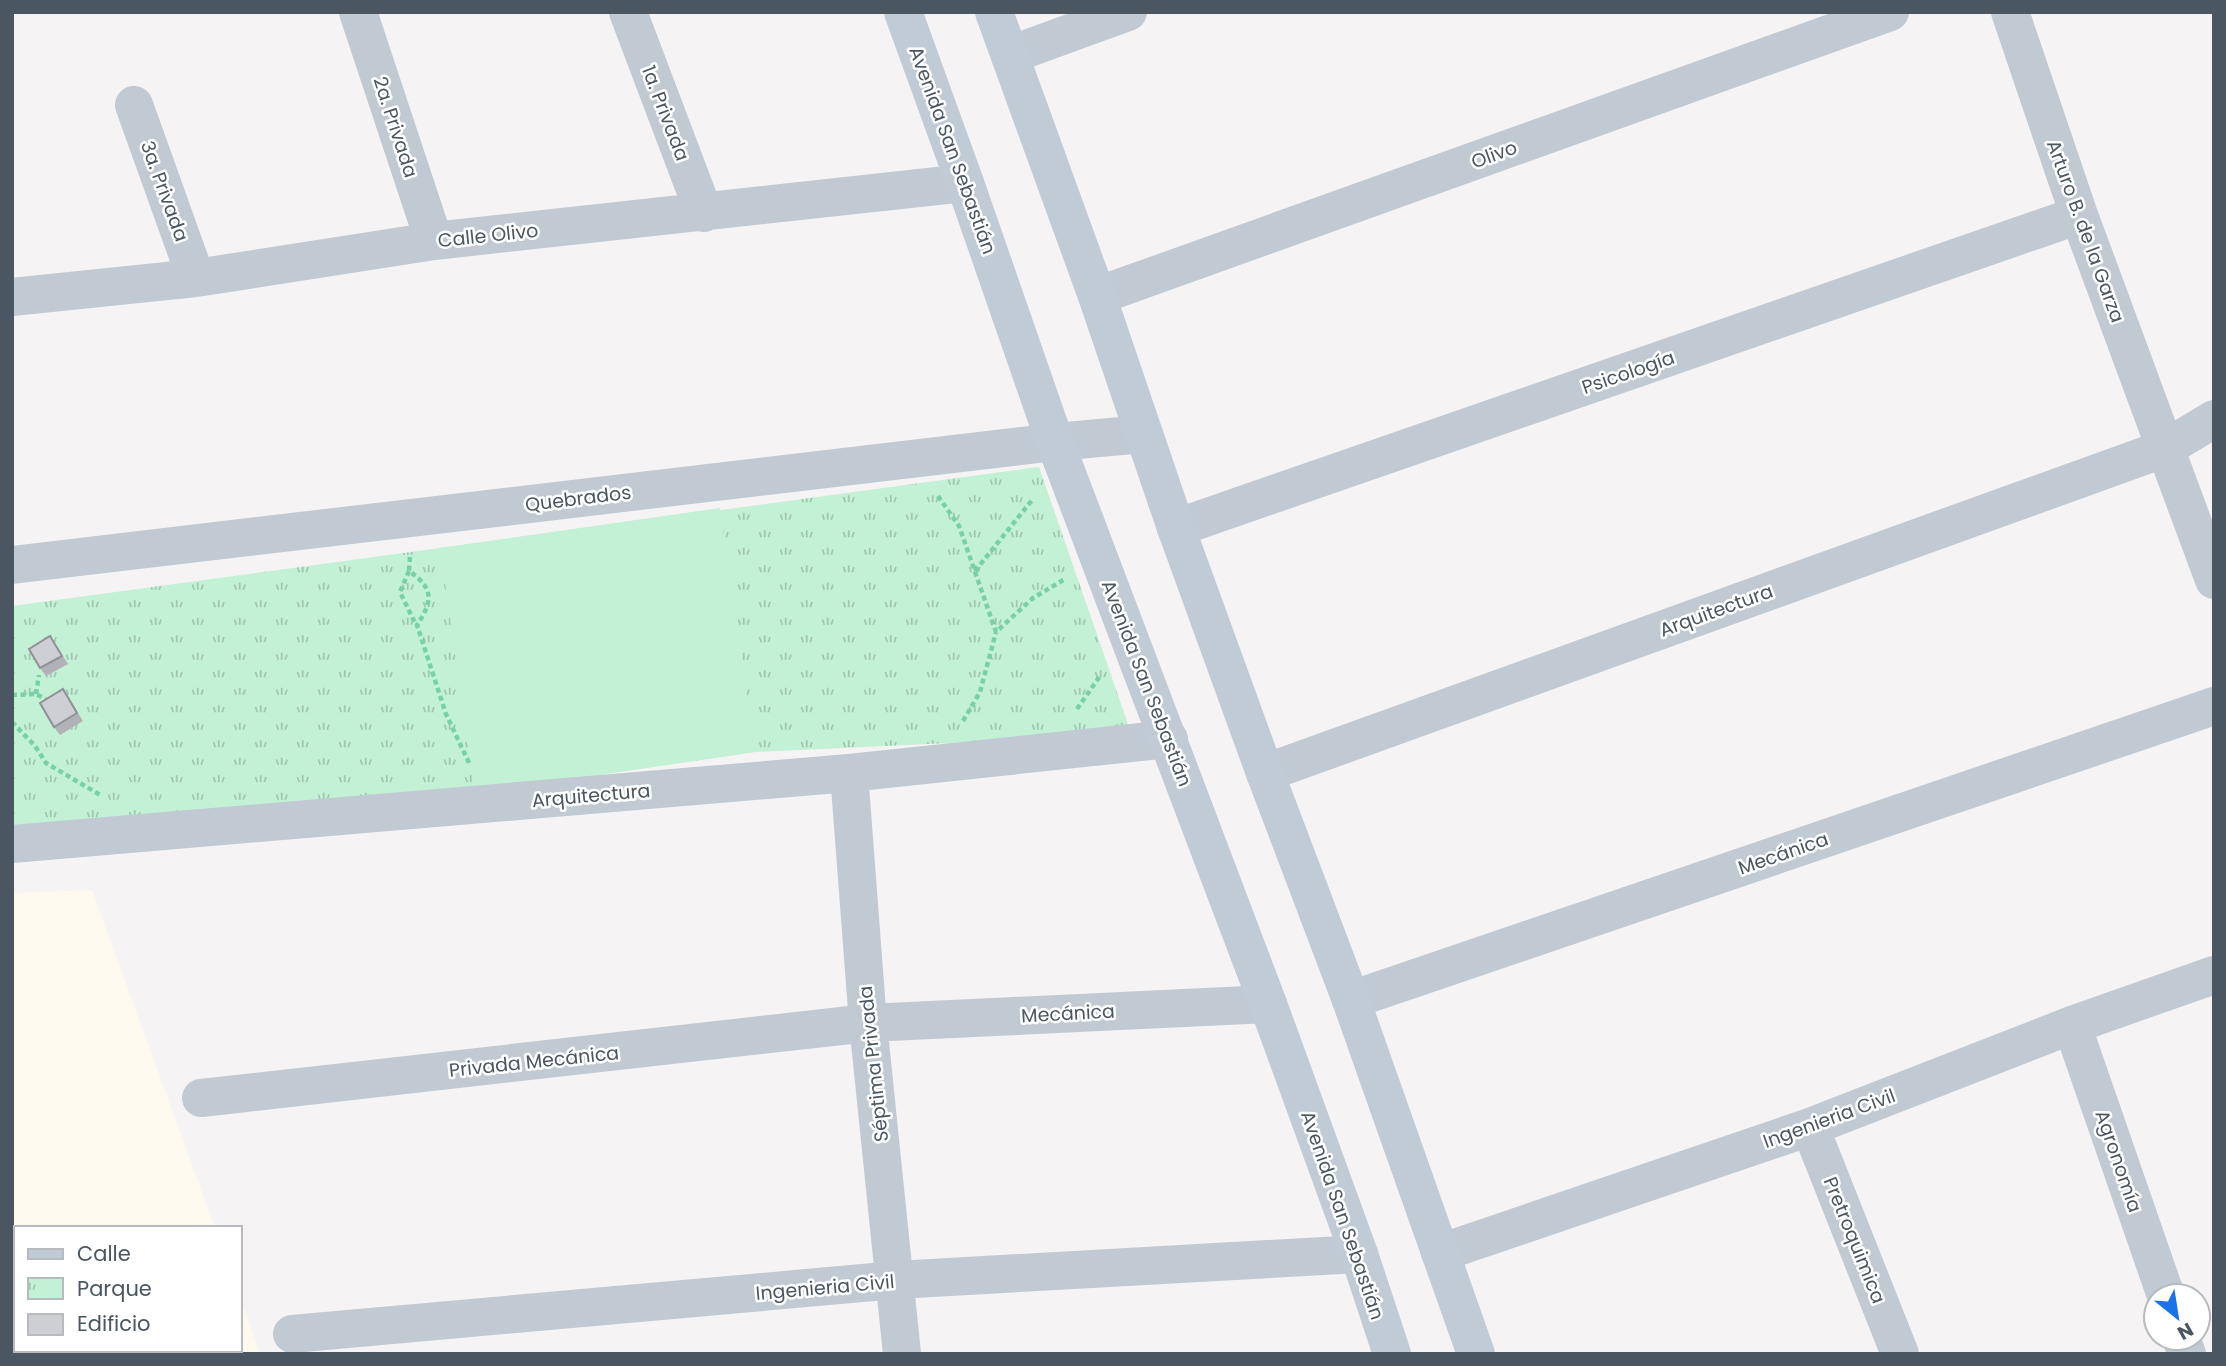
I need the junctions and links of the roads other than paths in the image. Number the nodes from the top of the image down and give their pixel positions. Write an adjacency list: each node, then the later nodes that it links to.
1 (358, 12): 13 (street, 2a. Privada)
2 (628, 12): 11 (street, 1a. Privada)
3 (903, 12): 10 (main road, Avenida San Sebastián)
4 (994, 12): 8 (main road)
5 (1128, 12): 8 (street)
6 (1890, 12): 15 (street, Olivo)
7 (2010, 12): 12 (street, Arturo B. de la Garza)
8 (1010, 55): 15 (main road)
9 (134, 105): 14 (street, 3a. Privada)
10 (965, 183): 11 (street, Calle Olivo); 19 (main road, Avenida San Sebastián)
11 (704, 213): 13 (street, Calle Olivo)
12 (2079, 215): 20 (street, Arturo B. de la Garza); 21 (street, Psicología)
13 (435, 241): 14 (street, Calle Olivo)
14 (196, 278): 16 (street, Calle Olivo)
15 (1097, 296): 18 (main road)
16 (12, 297)
17 (2214, 419): 20 (street)
18 (1144, 434): 19 (street, Quebrados); 21 (main road)
19 (1055, 442): 22 (street, Quebrados); 25 (main road, Avenida San Sebastián)
20 (2166, 448): 23 (street, Arturo B. de la Garza); 27 (street, Arquitectura)
21 (1176, 528): 27 (main road)
22 (12, 565)
23 (2214, 580)
24 (2214, 706): 30 (street, Mecánica)
25 (1169, 739): 26 (street, Arquitectura); 31 (main road, Avenida San Sebastián)
26 (849, 773): 28 (street, Arquitectura); 32 (street, Séptima Privada)
27 (1265, 773): 30 (main road)
28 (12, 844)
29 (2214, 975): 33 (street, Ingenieria Civil)
30 (1351, 1000): 36 (main road)
31 (1268, 1004): 32 (street, Mecánica); 37 (main road, Avenida San Sebastián)
32 (868, 1023): 34 (street, Privada Mecánica); 38 (street, Séptima Privada)
33 (2072, 1025): 35 (street, Ingenieria Civil); 39 (street, Agronomía)
34 (201, 1098)
35 (1810, 1127): 36 (street, Ingenieria Civil); 44 (street, Pretroquimica)
36 (1440, 1253): 43 (main road)
37 (1359, 1254): 38 (street, Ingenieria Civil); 42 (main road, Avenida San Sebastián)
38 (896, 1280): 40 (street, Ingenieria Civil); 41 (street, Séptima Privada)
39 (2161, 1282)
40 (292, 1334)
41 (902, 1354)
42 (1392, 1354)
43 (1476, 1354)
44 (1900, 1354)

